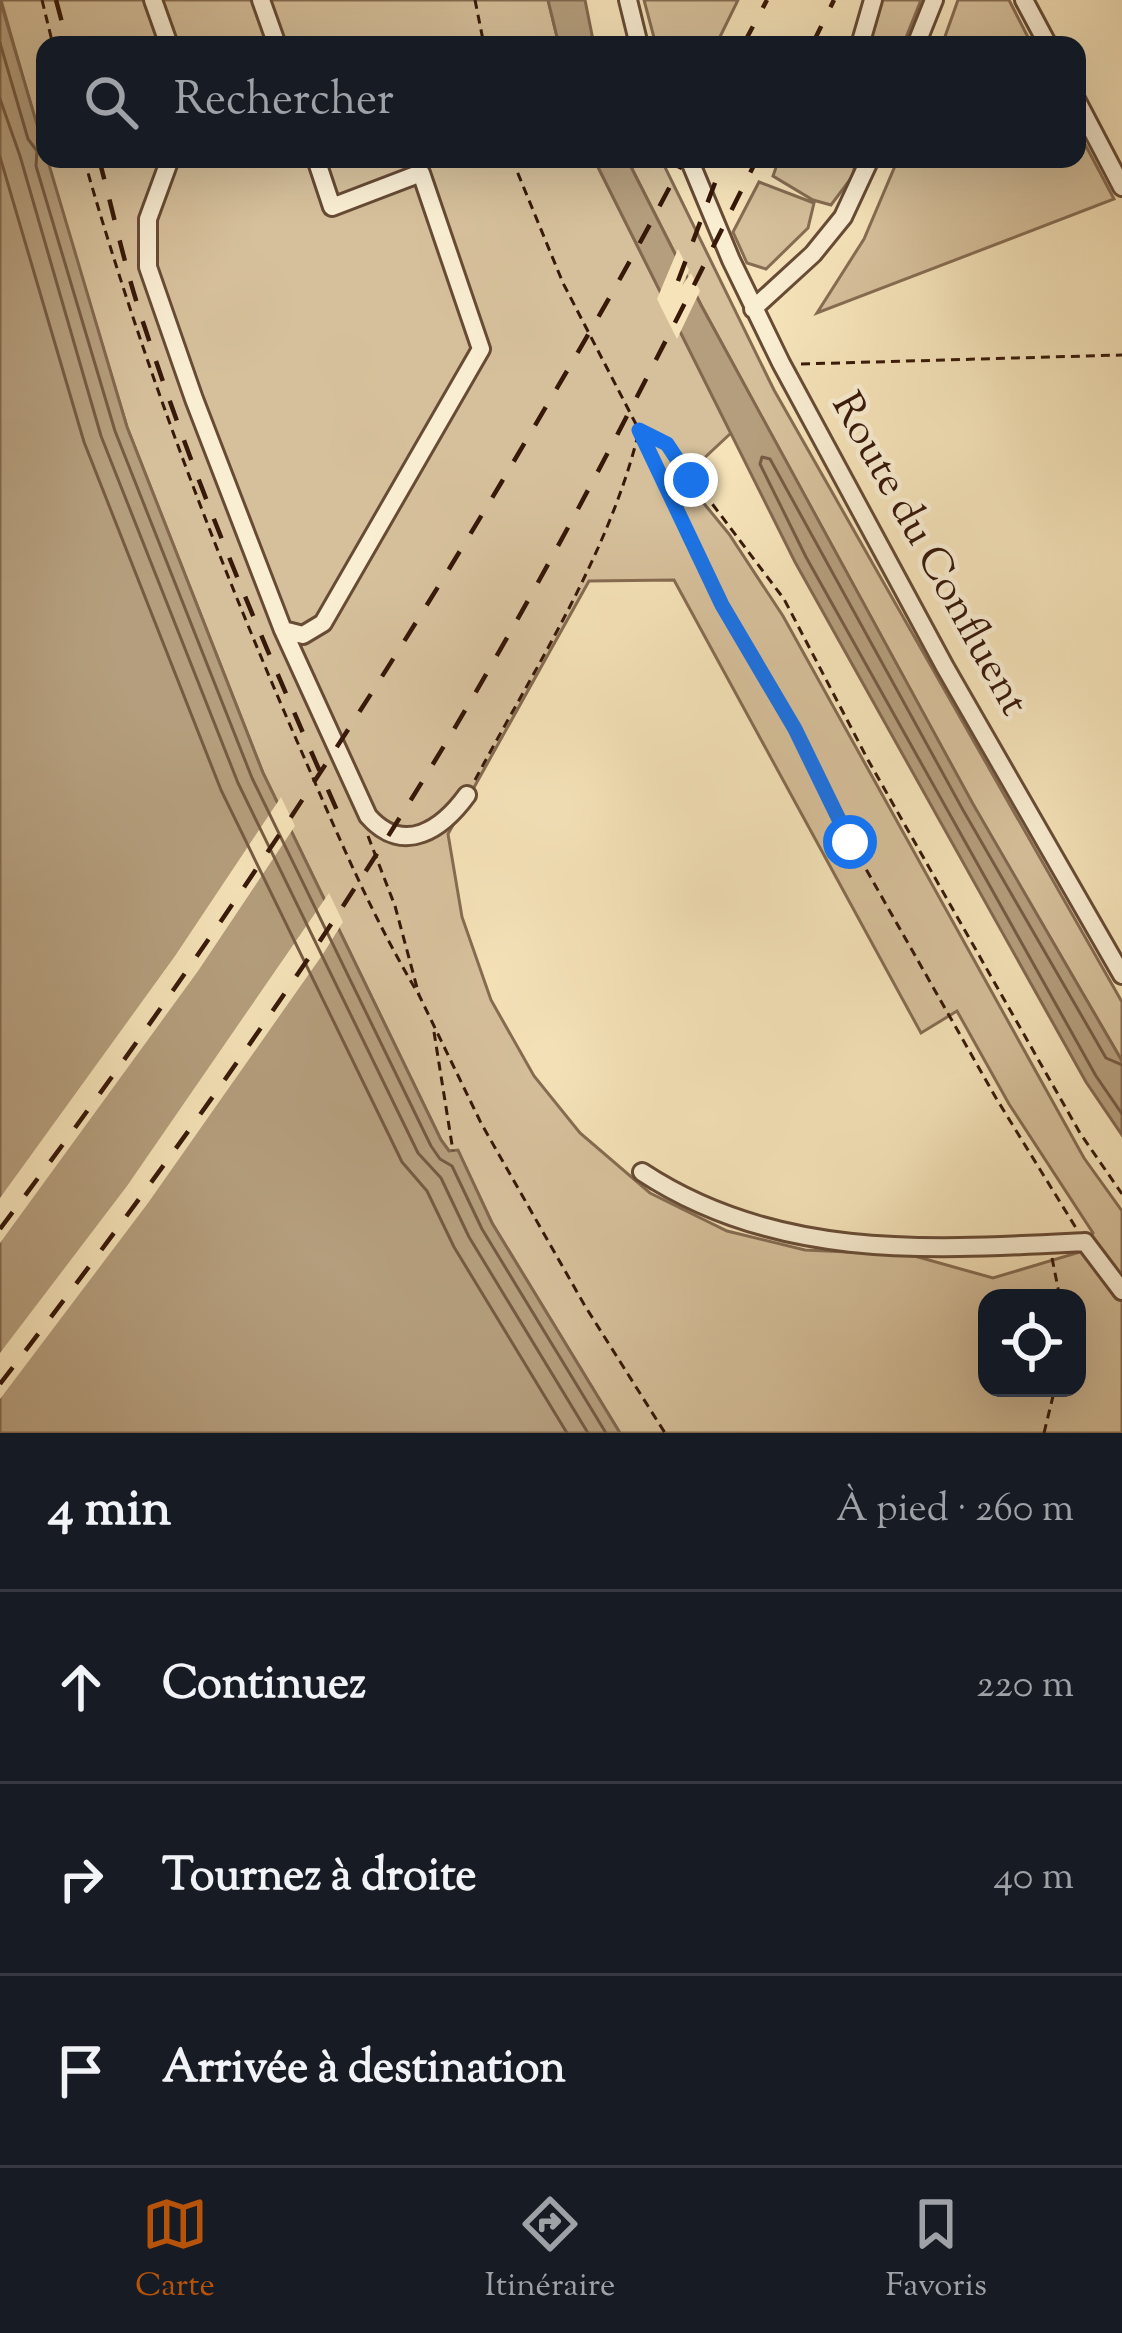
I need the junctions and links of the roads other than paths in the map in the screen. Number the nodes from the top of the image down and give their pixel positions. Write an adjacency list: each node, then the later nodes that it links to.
1 (153, 0): 7 (street)
2 (261, 0): 8 (street)
3 (628, 0): 9 (street)
4 (873, 0): 10 (street)
5 (934, 0): 11 (street)
6 (1024, 0): 12 (street)
7 (166, 36)
8 (274, 36)
9 (637, 36)
10 (863, 36)
11 (920, 36)
12 (1043, 36)
13 (1086, 118): 18 (street)
14 (167, 168): 20 (street)
15 (319, 168): 20 (street)
16 (693, 168): 19 (street, Route du Confluent)
17 (866, 168): 19 (street)
18 (1122, 187)
19 (752, 308): 22 (street, Route du Confluent)
20 (283, 630): 21 (street)
21 (467, 794)
22 (1122, 975)
23 (642, 1172): 24 (street)
24 (1122, 1292)

